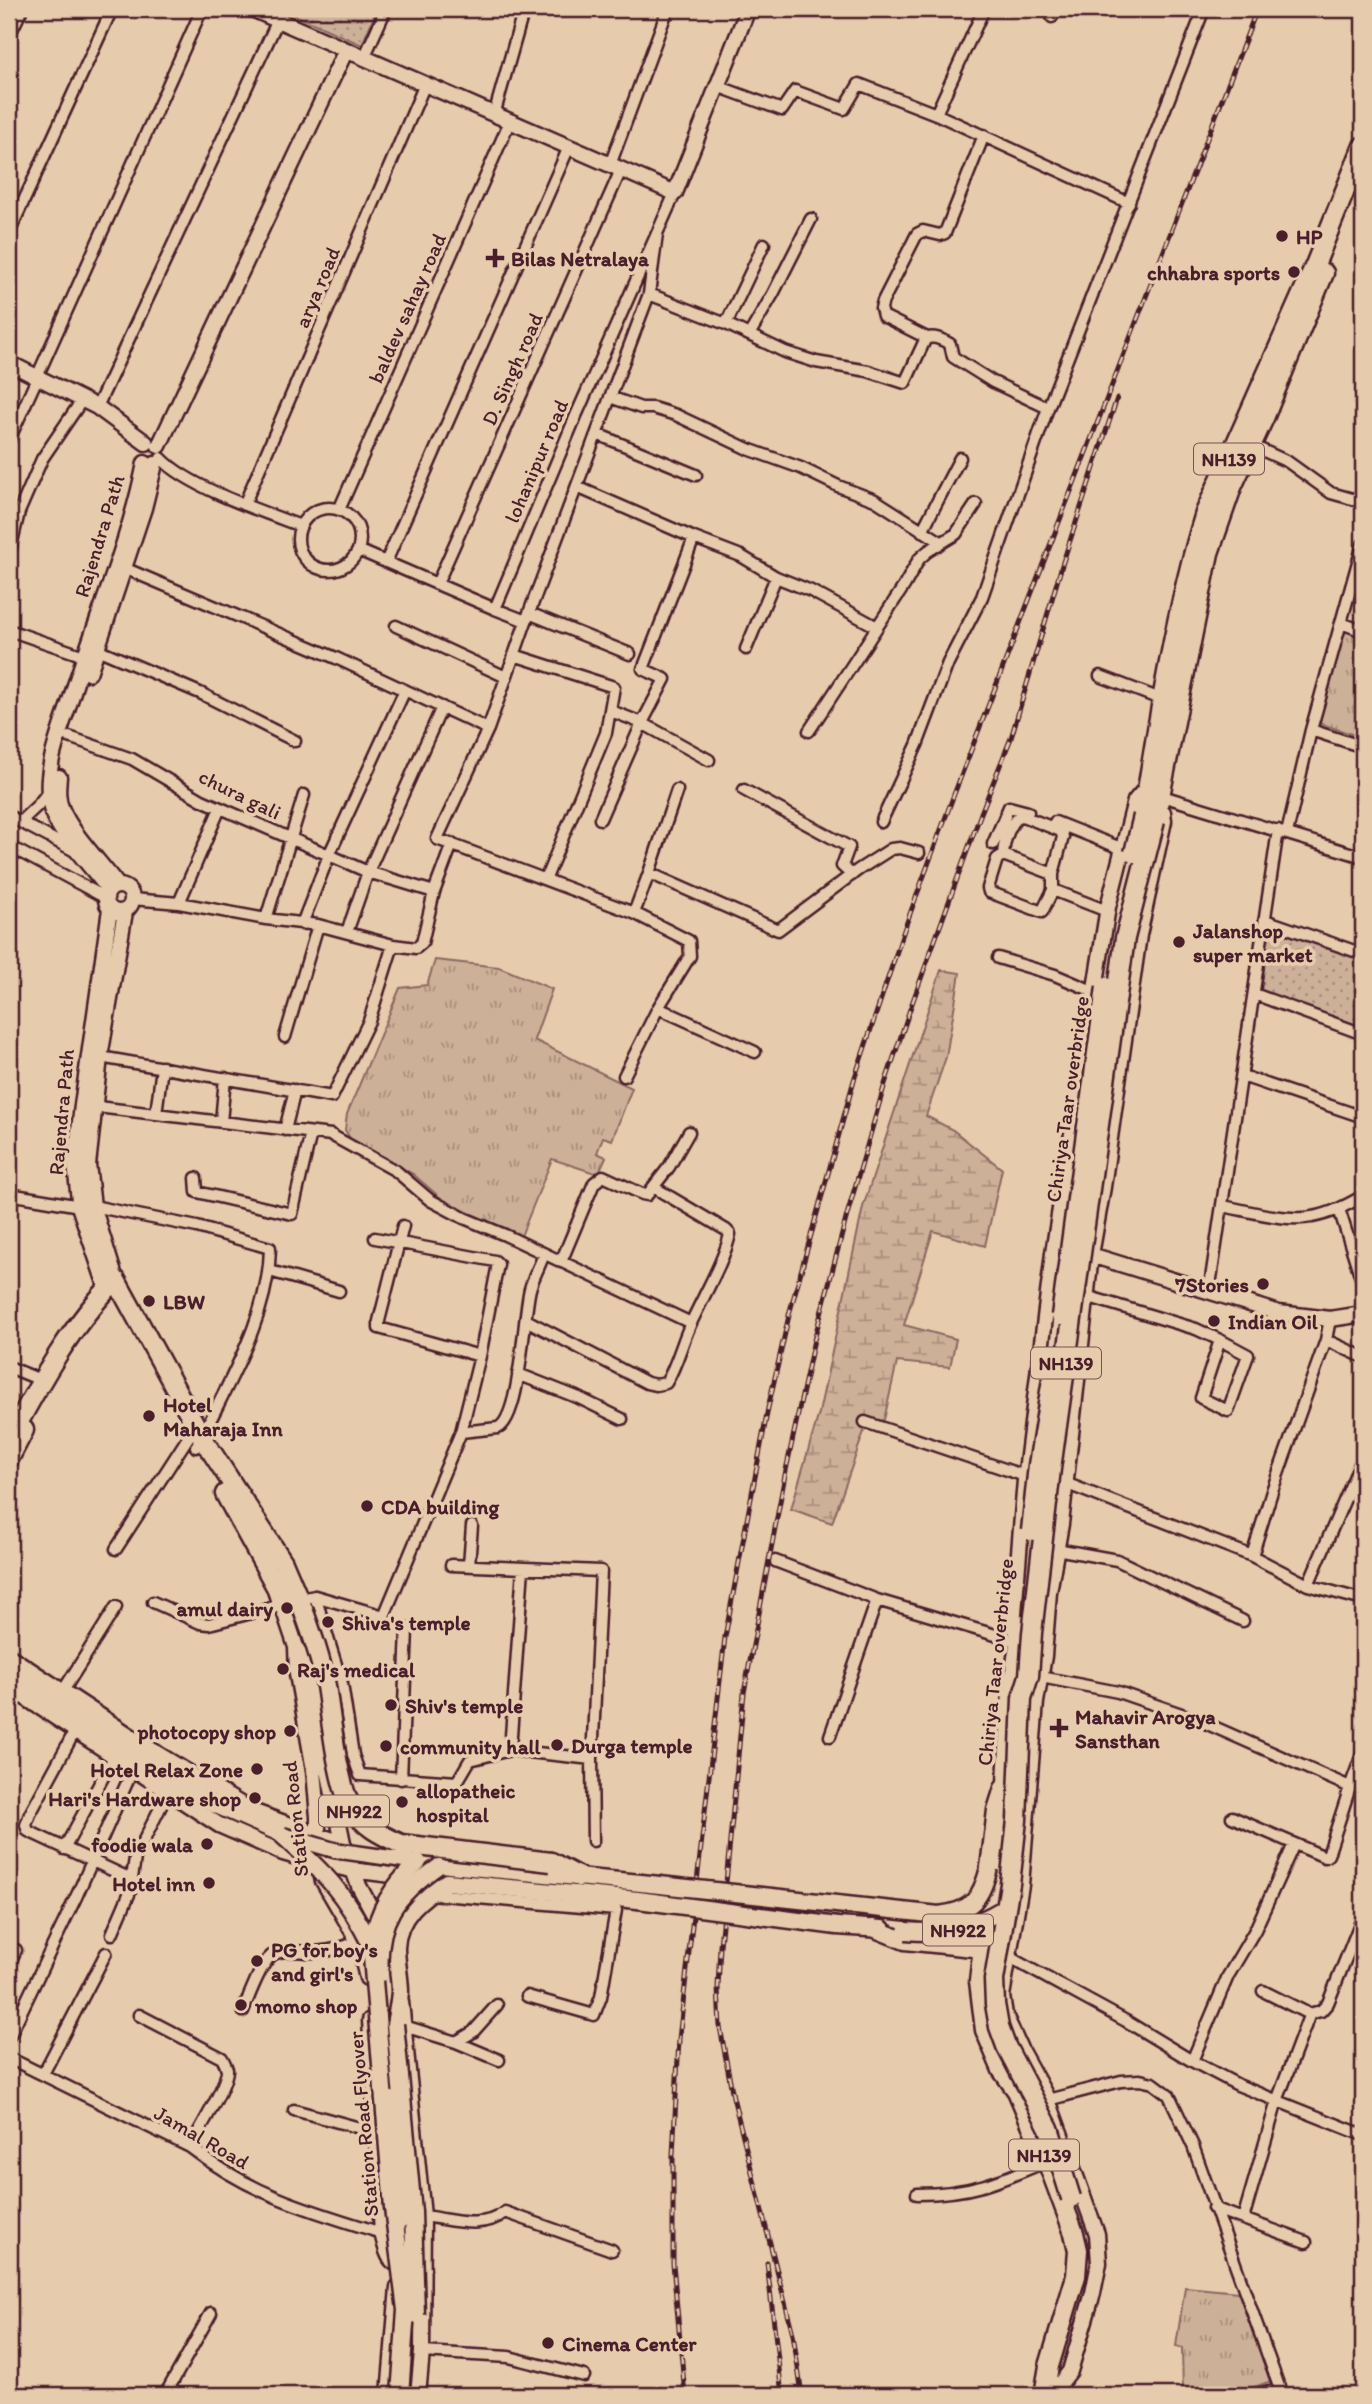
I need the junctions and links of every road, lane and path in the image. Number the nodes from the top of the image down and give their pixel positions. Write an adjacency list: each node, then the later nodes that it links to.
1 (22, 9): 12 (street)
2 (113, 9): 28 (street)
3 (202, 9): 37 (street)
4 (252, 9): 11 (main road)
5 (386, 9): 14 (street)
6 (524, 9): 18 (street)
7 (748, 9): 16 (main road)
8 (984, 9): 17 (street)
9 (1200, 10): 26 (street)
10 (666, 15): 23 (street, D. Singh road)
11 (278, 20): 13 (main road); 40 (street)
12 (9, 36)
13 (346, 50): 14 (main road); 45 (main road)
14 (364, 58): 15 (main road)
15 (425, 84): 18 (main road); 51 (street, arya road)
16 (717, 86): 17 (street); 25 (main road)
17 (936, 114): 20 (street)
18 (494, 115): 19 (main road)
19 (510, 121): 22 (main road); 52 (street, baldev sahay road)
20 (984, 135): 26 (street); 34 (street)
21 (1363, 146): 78 (highway, NH139)
22 (569, 147): 23 (main road); 60 (street)
23 (616, 167): 25 (main road); 63 (street, D. Singh road)
24 (1363, 179): 44 (highway, NH139)
25 (675, 193): 29 (street, lohanipur road)
26 (1129, 203): 41 (street)
27 (811, 219): 33 (street)
28 (9, 233)
29 (657, 234): 31 (street); 64 (street, lohanipur road)
30 (764, 244): 32 (street)
31 (649, 294): 32 (street); 38 (street)
32 (726, 324): 33 (street)
33 (749, 335): 34 (street)
34 (927, 338): 41 (street)
35 (9, 363): 37 (main road)
36 (9, 372): 37 (main road)
37 (36, 381): 39 (main road); 40 (main road); 43 (street)
38 (610, 397): 42 (street); 54 (street)
39 (78, 406): 45 (main road); 59 (street)
40 (97, 407): 45 (main road)
41 (1048, 408): 99 (street)
42 (597, 434): 47 (street); 48 (street)
43 (9, 440)
44 (1251, 445): 49 (street); 92 (highway, NH139)
45 (151, 454): 51 (street); 61 (main road, Rajendra Path); 72 (main road, Rajendra Path)
46 (960, 458): 54 (street)
47 (696, 475)
48 (577, 487): 55 (street); 65 (street)
49 (1363, 502)
50 (976, 504): 56 (street)
51 (244, 505): 53 (street)
52 (339, 510): 53 (street); 58 (street)
53 (301, 526): 58 (street)
54 (922, 531): 56 (street)
55 (694, 538): 62 (street); 81 (street)
56 (941, 542): 68 (street)
57 (1363, 544): 66 (street)
58 (358, 550): 60 (street)
59 (9, 555)
60 (386, 562): 63 (street)
61 (124, 568): 72 (main road, Rajendra Path); 77 (street)
62 (776, 577): 68 (street); 71 (street)
63 (437, 584): 64 (street)
64 (495, 608): 65 (street)
65 (527, 617): 73 (street); 74 (street)
66 (1341, 623): 70 (street); 83 (street)
67 (396, 626): 76 (street)
68 (877, 627): 84 (street)
69 (9, 630): 72 (street)
70 (1363, 631)
71 (746, 649)
72 (90, 653): 85 (main road, Rajendra Path); 86 (street); 91 (main road, Rajendra Path)
73 (630, 653)
74 (514, 655): 76 (street); 80 (street)
75 (1100, 676): 78 (street)
76 (506, 677): 82 (street)
77 (405, 690): 79 (street); 108 (street)
78 (1163, 700): 92 (highway, NH139)
79 (442, 707): 82 (street); 111 (street)
80 (611, 711): 81 (street); 115 (street)
81 (642, 723): 88 (street); 97 (street)
82 (488, 729): 102 (street)
83 (1311, 730): 87 (street); 100 (street)
84 (809, 731)
85 (69, 737): 94 (street, chura gali); 106 (main road, Rajendra Path)
86 (295, 741)
87 (1363, 747)
88 (709, 760)
89 (677, 790): 112 (street)
90 (744, 790): 114 (street)
91 (48, 792): 98 (street); 106 (main road, Rajendra Path)
92 (1154, 792): 96 (highway, Chiriya Taar overbridge / NH139); 100 (street); 105 (main road); 148 (main road)
93 (304, 794): 101 (street)
94 (220, 808): 101 (street, chura gali); 119 (street)
95 (9, 816): 98 (street)
96 (1149, 818): 211 (highway, Chiriya Taar overbridge / NH139, bridge); 247 (highway, Chiriya Taar overbridge / NH139, bridge)
97 (600, 819)
98 (20, 822): 106 (street)
99 (881, 822)
100 (1283, 832): 110 (street); 123 (street)
101 (290, 839): 108 (street, chura gali); 122 (street)
102 (452, 844): 115 (street); 117 (street)
103 (993, 844): 105 (street)
104 (9, 846): 118 (street)
105 (1123, 849): 120 (main road)
106 (86, 852): 118 (main road, Rajendra Path)
107 (919, 853): 114 (street)
108 (329, 855): 111 (street, chura gali); 124 (street)
109 (1003, 855): 113 (street); 113 (street); 116 (street)
110 (1363, 857)
111 (368, 872): 117 (street, chura gali); 126 (street)
112 (649, 873): 114 (street); 121 (street)
113 (1053, 874): 116 (street)
114 (852, 875)
115 (546, 878): 121 (street)
116 (1053, 890): 120 (street)
117 (434, 892): 127 (street)
118 (117, 899): 119 (street); 136 (main road, Rajendra Path); 142 (main road, Rajendra Path)
119 (179, 903): 122 (street)
120 (1107, 911): 130 (main road)
121 (635, 913): 132 (street)
122 (266, 919): 124 (street)
123 (1265, 920): 128 (street); 131 (street)
124 (302, 924): 125 (street)
125 (318, 925): 126 (street); 134 (street)
126 (347, 932): 127 (street)
127 (393, 944): 141 (street)
128 (1363, 954)
129 (998, 958): 130 (street)
130 (1095, 992): 146 (main road)
131 (1254, 995): 133 (street); 139 (street)
132 (658, 1008): 135 (street); 138 (street)
133 (1363, 1034)
134 (285, 1037)
135 (755, 1052)
136 (100, 1057): 137 (street); 142 (main road, Rajendra Path)
137 (162, 1067): 140 (street); 143 (street)
138 (624, 1076)
139 (1242, 1076): 144 (street); 156 (street)
140 (225, 1078): 141 (street); 145 (street)
141 (295, 1090): 147 (street)
142 (88, 1106): 143 (street); 155 (main road, Rajendra Path)
143 (156, 1114): 145 (street)
144 (1363, 1117)
145 (221, 1122): 147 (street)
146 (1074, 1123): 148 (main road); 170 (main road)
147 (285, 1130): 150 (street)
148 (1111, 1131): 162 (main road)
149 (689, 1132): 152 (street)
150 (311, 1133): 151 (street); 161 (street)
151 (196, 1178)
152 (654, 1188): 163 (street); 175 (street)
153 (9, 1194): 155 (street)
154 (1363, 1196): 157 (street)
155 (86, 1206): 164 (street); 166 (main road, Rajendra Path)
156 (1223, 1206): 157 (street); 168 (street)
157 (1339, 1209): 165 (street)
158 (404, 1226): 160 (street)
159 (375, 1238): 160 (street)
160 (400, 1242): 178 (street); 178 (street)
161 (544, 1254): 163 (street); 174 (street)
162 (1091, 1255): 168 (main road); 169 (main road)
163 (561, 1262): 175 (street)
164 (270, 1271): 167 (street); 187 (street)
165 (1363, 1284)
166 (114, 1289): 182 (highway); 187 (highway, Rajendra Path / NH922); 191 (highway)
167 (339, 1291)
168 (1209, 1292): 173 (main road)
169 (1086, 1296): 172 (main road); 176 (street)
170 (1046, 1312): 172 (main road); 188 (main road)
171 (1363, 1314): 173 (main road)
172 (1083, 1319): 189 (main road)
173 (1330, 1319): 177 (street)
174 (526, 1320): 175 (street); 181 (street)
175 (691, 1323)
176 (1220, 1340): 176 (street)
177 (1326, 1340): 179 (street); 197 (street)
178 (480, 1356): 185 (street)
179 (1363, 1357)
180 (9, 1367): 182 (street)
181 (518, 1374): 183 (street); 185 (street)
182 (43, 1381): 186 (highway)
183 (622, 1419)
184 (865, 1422): 192 (street)
185 (461, 1432): 207 (street)
186 (9, 1440)
187 (196, 1440): 195 (street); 201 (highway, Rajendra Path / NH922); 201 (highway, Rajendra Path / NH922)
188 (1029, 1443): 189 (main road); 192 (main road)
189 (1068, 1455): 193 (main road)
190 (1363, 1457): 203 (street)
191 (9, 1459)
192 (1025, 1476): 211 (main road)
193 (1065, 1483): 196 (main road); 197 (street)
194 (472, 1526): 200 (street)
195 (116, 1549)
196 (1056, 1549): 209 (street); 215 (main road)
197 (1252, 1556): 203 (street)
198 (775, 1561): 204 (street)
199 (451, 1565): 200 (street)
200 (469, 1565): 202 (street)
201 (275, 1566): 207 (highway, NH922)
202 (523, 1568): 220 (street); 223 (street)
203 (1308, 1585): 205 (street)
204 (877, 1600): 211 (street); 219 (street)
205 (1363, 1600)
206 (153, 1602): 207 (street)
207 (300, 1602): 212 (main road); 226 (street); 243 (highway, NH922, bridge)
208 (116, 1607): 217 (street)
209 (1243, 1621)
210 (407, 1629): 228 (street)
211 (1020, 1635): 224 (highway, Chiriya Taar overbridge / NH139)
212 (296, 1647): 227 (main road, Station Road); 233 (main road, Station Road)
213 (9, 1656): 217 (main road)
214 (9, 1671): 232 (main road, Chiriya Taar overbridge)
215 (1041, 1676): 229 (street); 256 (main road)
216 (9, 1687): 218 (main road, NH922)
217 (63, 1691): 233 (main road)
218 (75, 1731): 222 (main road, NH922); 237 (street)
219 (830, 1736)
220 (510, 1750): 223 (street); 228 (street)
221 (1363, 1752): 229 (street)
222 (114, 1757): 225 (main road, NH922); 237 (street)
223 (592, 1759): 234 (street)
224 (1009, 1766): 243 (main road, Chiriya Taar overbridge / NH922, bridge); 253 (highway, NH139)
225 (133, 1769): 230 (main road, NH922); 238 (street)
226 (360, 1775): 227 (street); 228 (street)
227 (328, 1776): 235 (main road, Station Road)
228 (401, 1779)
229 (1350, 1787): 236 (street)
230 (168, 1792): 240 (main road, NH922); 244 (street)
231 (1232, 1817): 236 (street)
232 (282, 1835): 239 (main road, Chiriya Taar overbridge, bridge); 251 (main road, bridge)
233 (317, 1835): 235 (main road); 240 (main road, Station Road)
234 (593, 1841)
235 (343, 1843): 242 (main road, Station Road)
236 (1294, 1844): 269 (street)
237 (64, 1849): 238 (street)
238 (91, 1861): 244 (street); 265 (street)
239 (418, 1862): 241 (main road, Chiriya Taar overbridge, bridge); 251 (main road, Station Road Flyover, bridge)
240 (318, 1863): 242 (main road, NH922); 251 (main road, Station Road)
241 (439, 1866): 243 (main road, Chiriya Taar overbridge); 285 (main road, bridge)
242 (352, 1870): 245 (main road, NH922); 252 (main road, Station Road)
243 (579, 1877)
244 (131, 1880): 250 (street)
245 (447, 1881): 246 (main road); 249 (main road, NH922, bridge)
246 (425, 1894): 252 (main road); 259 (street)
247 (1005, 1908): 249 (main road, NH922, bridge); 290 (highway, Chiriya Taar overbridge / NH139, bridge)
248 (1363, 1916): 262 (street)
249 (873, 1927): 253 (main road)
250 (111, 1934)
251 (364, 1943): 261 (street); 274 (main road, Station Road); 293 (main road, Station Road Flyover, bridge)
252 (396, 1947): 264 (main road, Station Road Flyover)
253 (983, 1949): 256 (street); 277 (highway, NH139)
254 (16, 1950): 257 (street)
255 (106, 1953): 270 (street)
256 (1008, 1956): 269 (street); 271 (main road)
257 (9, 1964)
258 (1263, 1991): 262 (street)
259 (527, 1996)
260 (497, 2005): 266 (street)
261 (243, 2011)
262 (1308, 2014): 272 (street)
263 (139, 2015): 276 (street)
264 (400, 2025): 266 (street); 280 (main road); 294 (main road, Station Road Flyover, bridge)
265 (9, 2037)
266 (456, 2042): 268 (street)
267 (9, 2058): 270 (street, Jamal Road)
268 (499, 2060)
269 (1192, 2061): 272 (street)
270 (43, 2074): 276 (street, Jamal Road)
271 (1048, 2099): 279 (street); 290 (main road)
272 (1276, 2101): 275 (street); 281 (street)
273 (294, 2110): 274 (street)
274 (378, 2133): 282 (main road, Station Road)
275 (1363, 2135)
276 (190, 2147): 282 (street, Jamal Road)
277 (1047, 2161): 278 (street); 290 (highway, NH139)
278 (916, 2194)
279 (1213, 2208): 281 (street); 298 (street)
280 (423, 2216): 284 (street); 286 (main road)
281 (1243, 2219): 283 (street)
282 (382, 2233): 285 (main road, Station Road)
283 (1306, 2242)
284 (612, 2250)
285 (397, 2267): 286 (main road); 292 (main road)
286 (423, 2269): 288 (main road)
287 (211, 2313): 291 (street)
288 (422, 2352): 289 (street); 295 (main road)
289 (584, 2376)
290 (1051, 2393)
291 (165, 2395)
292 (389, 2395)
293 (400, 2395)
294 (411, 2395)
295 (418, 2395)
296 (1255, 2395): 297 (street)
297 (1273, 2395)
298 (1282, 2395)

